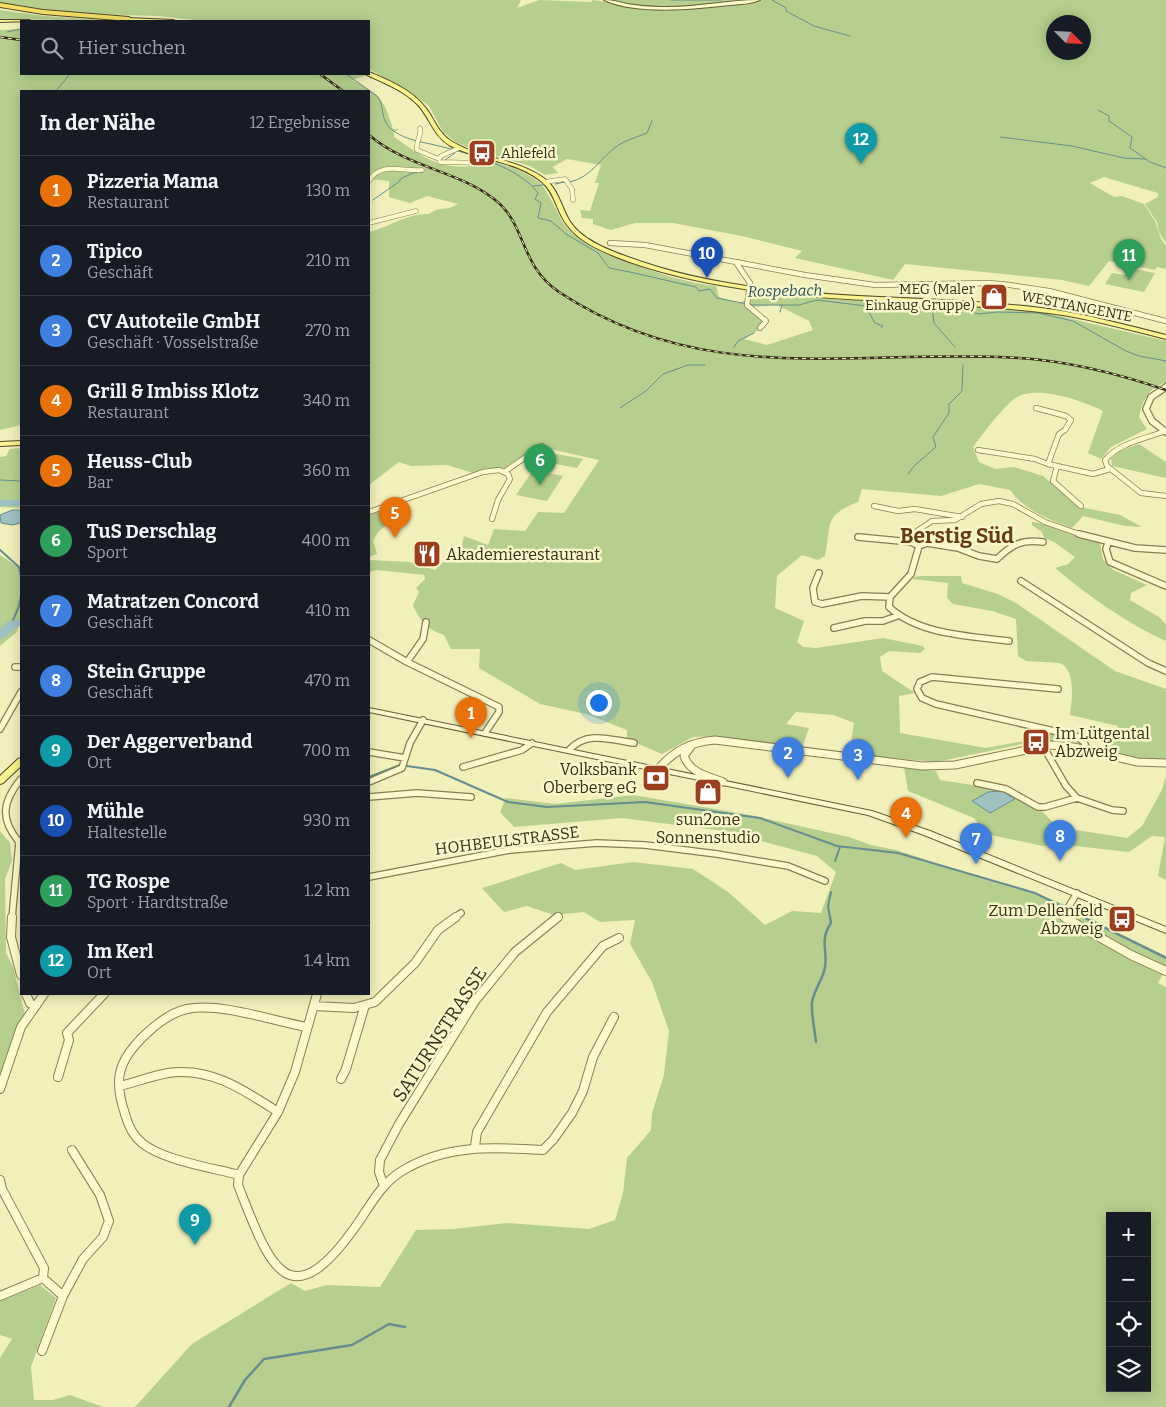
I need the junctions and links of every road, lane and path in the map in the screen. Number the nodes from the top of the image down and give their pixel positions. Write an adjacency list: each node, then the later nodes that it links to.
1 (606, 0): 2 (main road)
2 (758, 0)
3 (0, 6): 4 (highway)
4 (128, 20): 5 (main road)
5 (150, 20)
6 (0, 21): 7 (main road)
7 (20, 21)
8 (370, 75): 10 (main road, WESTTANGENTE)
9 (420, 128): 11 (street)
10 (457, 149): 11 (street); 16 (main road, WESTTANGENTE)
11 (439, 161): 12 (street); 13 (street)
12 (485, 163)
13 (434, 164)
14 (422, 170): 15 (street)
15 (370, 179)
16 (545, 182): 17 (street); 22 (main road, WESTTANGENTE)
17 (573, 200)
18 (416, 211): 19 (street)
19 (370, 223)
20 (610, 243): 21 (street)
21 (738, 262): 22 (street); 23 (street)
22 (749, 288): 24 (street); 25 (main road, WESTTANGENTE)
23 (1166, 321)
24 (760, 328)
25 (1166, 337)
26 (1166, 387): 28 (street)
27 (1036, 408): 35 (street)
28 (1166, 432): 37 (street)
29 (20, 443): 30 (main road)
30 (0, 444)
31 (542, 446): 34 (street)
32 (978, 450): 35 (street)
33 (535, 456): 34 (street)
34 (528, 457): 38 (street)
35 (1048, 464): 36 (street)
36 (1058, 466): 37 (street); 41 (street)
37 (1110, 469): 39 (street)
38 (504, 472): 42 (street); 44 (street)
39 (1166, 496)
40 (874, 506): 43 (street)
41 (1082, 506)
42 (370, 512)
43 (962, 517): 46 (street); 50 (street)
44 (492, 519)
45 (858, 537): 47 (street)
46 (916, 537): 47 (street); 49 (street)
47 (912, 542): 51 (street)
48 (1043, 542): 49 (street)
49 (927, 543): 51 (street)
50 (1108, 543): 52 (street); 55 (street)
51 (919, 546): 56 (street)
52 (1166, 550)
53 (819, 574): 56 (street)
54 (1021, 581): 65 (street)
55 (1166, 586)
56 (890, 597): 57 (street)
57 (897, 616): 60 (street); 63 (street)
58 (426, 622): 61 (street)
59 (419, 624): 61 (street)
60 (834, 628)
61 (427, 630): 64 (street)
62 (370, 641): 64 (street)
63 (1009, 641)
64 (407, 662): 71 (street)
65 (1166, 670)
66 (1058, 689): 76 (street)
67 (20, 695): 70 (street)
68 (370, 710): 69 (main road)
69 (423, 720): 71 (main road); 79 (street)
70 (0, 729)
71 (485, 733): 72 (main road)
72 (532, 743): 77 (main road); 82 (street)
73 (695, 743): 75 (street); 83 (street); 87 (street)
74 (634, 744): 77 (street)
75 (1043, 746): 76 (street); 91 (street)
76 (1087, 749): 81 (street)
77 (569, 750): 83 (main road)
78 (370, 752): 79 (street)
79 (404, 759): 86 (street)
80 (20, 762): 84 (main road)
81 (1166, 763)
82 (463, 767)
83 (659, 768): 87 (main road)
84 (1, 777)
85 (20, 780): 100 (street)
86 (370, 782)
87 (723, 782): 95 (main road)
88 (977, 783): 91 (street)
89 (370, 797): 90 (street)
90 (471, 797)
91 (1077, 798): 92 (street)
92 (1123, 811)
93 (370, 877): 94 (street, HOHBEULSTRASSE)
94 (825, 881)
95 (1077, 893): 98 (main road); 101 (street)
96 (461, 913): 106 (street)
97 (558, 917): 120 (street, SATURNSTRASSE)
98 (1166, 930)
99 (620, 938): 116 (street)
100 (20, 971)
101 (1166, 971)
102 (26, 995): 107 (street)
103 (43, 995): 107 (street)
104 (103, 995): 111 (street)
105 (317, 995): 108 (street)
106 (365, 1005): 108 (street); 112 (street)
107 (36, 1006): 114 (street)
108 (314, 1006): 110 (street)
109 (614, 1017): 116 (street)
110 (308, 1028): 113 (street); 115 (street)
111 (58, 1077)
112 (341, 1080)
113 (120, 1086): 115 (street); 118 (street)
114 (0, 1089)
115 (278, 1112): 118 (street)
116 (475, 1146): 120 (street)
117 (72, 1150): 123 (street)
118 (239, 1175): 120 (street)
119 (0, 1180): 121 (street)
120 (384, 1186)
121 (43, 1278): 122 (street); 123 (street)
122 (0, 1296)
123 (63, 1296): 124 (street)
124 (42, 1352)

